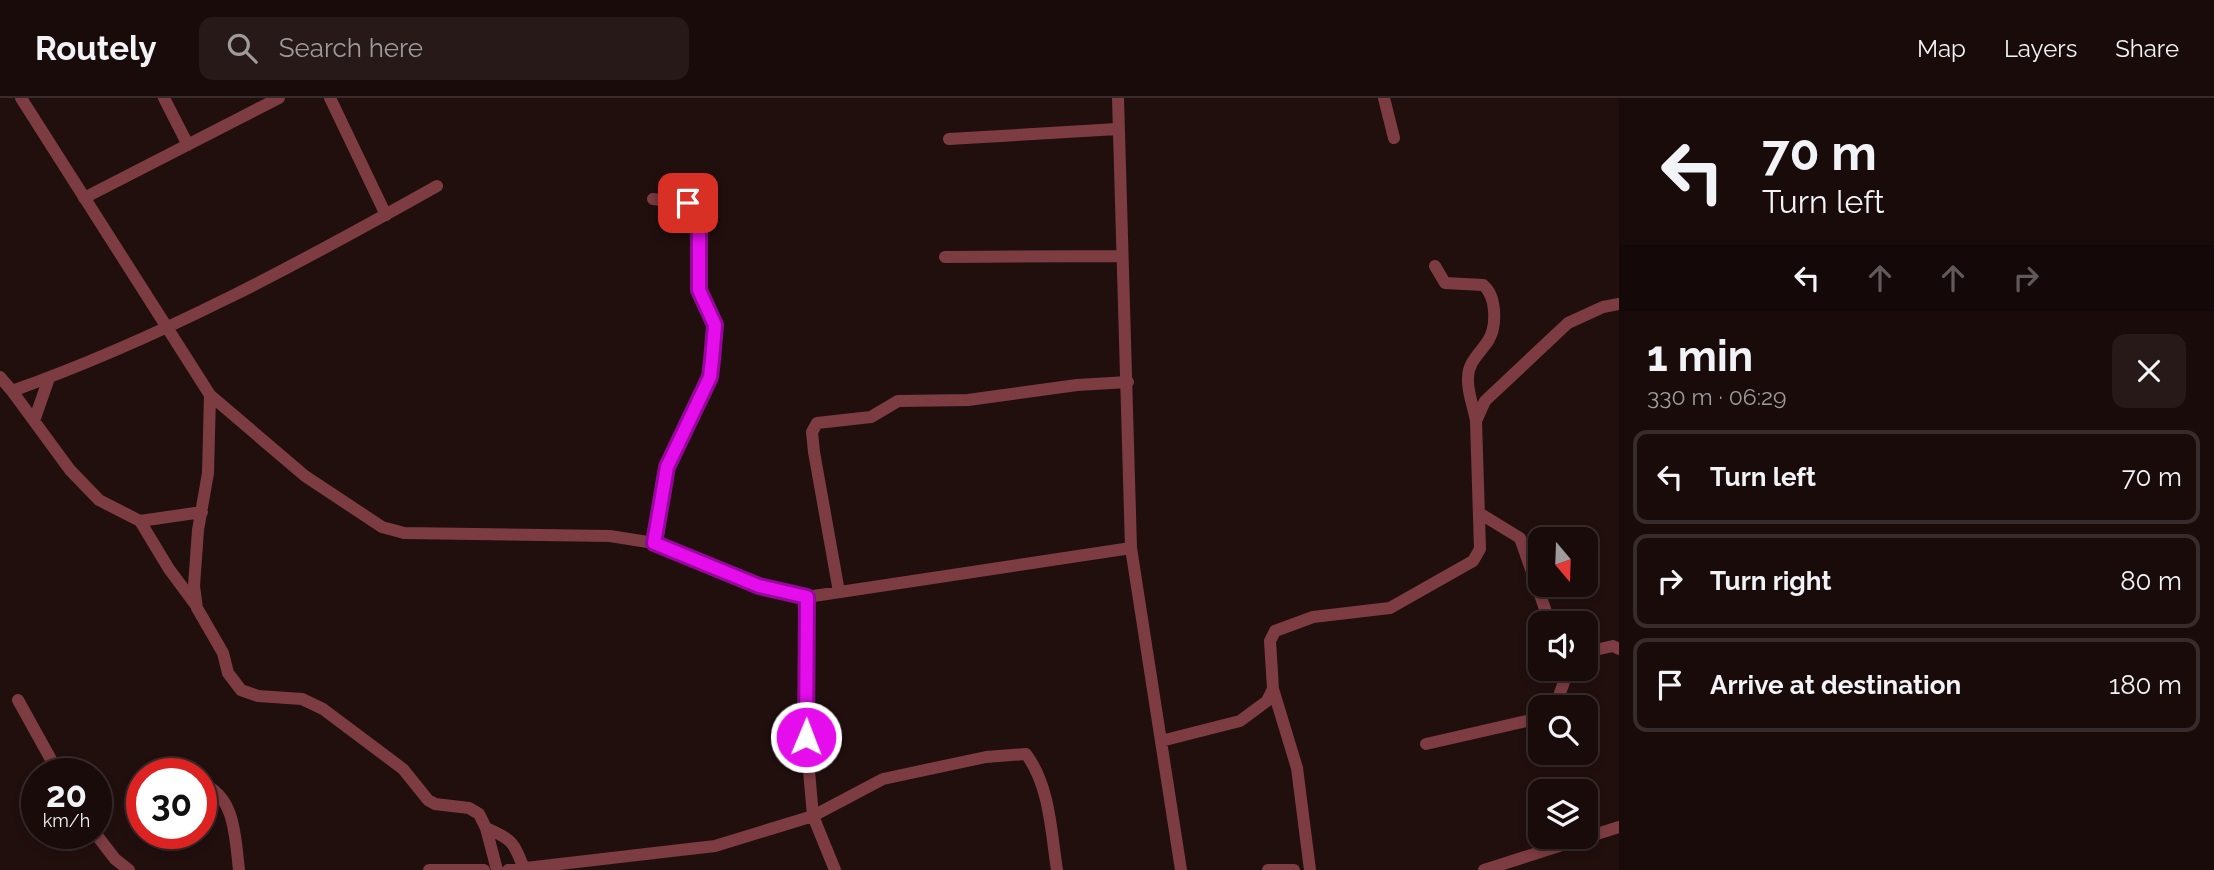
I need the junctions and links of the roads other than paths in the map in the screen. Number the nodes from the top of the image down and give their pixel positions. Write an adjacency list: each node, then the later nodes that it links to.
1 (21, 98): 12 (street)
2 (164, 98): 10 (street)
3 (279, 98): 10 (street)
4 (330, 98): 14 (street)
5 (1118, 98): 7 (street)
6 (1384, 98): 8 (street)
7 (1117, 130): 9 (street); 15 (street)
8 (1394, 138)
9 (949, 139)
10 (188, 145): 12 (street)
11 (438, 186): 14 (street)
12 (84, 198): 19 (street)
13 (653, 199): 30 (street)
14 (386, 215): 19 (street)
15 (1121, 256): 16 (street); 22 (street)
16 (945, 257)
17 (1435, 266): 26 (street)
18 (1619, 304): 26 (street)
19 (166, 326): 21 (street); 24 (street)
20 (0, 377): 23 (street)
21 (49, 378): 23 (street); 25 (street)
22 (1128, 383): 31 (street); 32 (street)
23 (12, 391): 25 (street)
24 (210, 394): 27 (street); 30 (street)
25 (34, 421): 29 (street)
26 (1476, 421): 28 (street)
27 (202, 512): 29 (street); 34 (street)
28 (1479, 513): 35 (street); 38 (street)
29 (140, 520): 34 (street)
30 (654, 543): 33 (street)
31 (1131, 548): 32 (street); 41 (street)
32 (839, 592): 33 (street)
33 (807, 597): 45 (street)
34 (197, 608): 47 (street)
35 (1546, 611)
36 (1598, 649): 37 (street)
37 (1619, 649)
38 (1273, 689): 41 (street); 61 (street)
39 (18, 700): 43 (street)
40 (1528, 721): 42 (street)
41 (1161, 741): 58 (street)
42 (1426, 744)
43 (50, 758)
44 (217, 793): 51 (street)
45 (813, 816): 49 (street); 56 (street); 57 (street)
46 (1619, 827): 62 (street)
47 (486, 828): 49 (street); 54 (street)
48 (107, 849): 50 (street)
49 (524, 869): 55 (street)
50 (129, 870)
51 (239, 870)
52 (429, 870): 53 (street)
53 (484, 870)
54 (497, 870)
55 (508, 870)
56 (835, 870)
57 (1057, 870)
58 (1181, 870)
59 (1268, 870): 60 (street)
60 (1294, 870)
61 (1310, 870)
62 (1484, 870)

